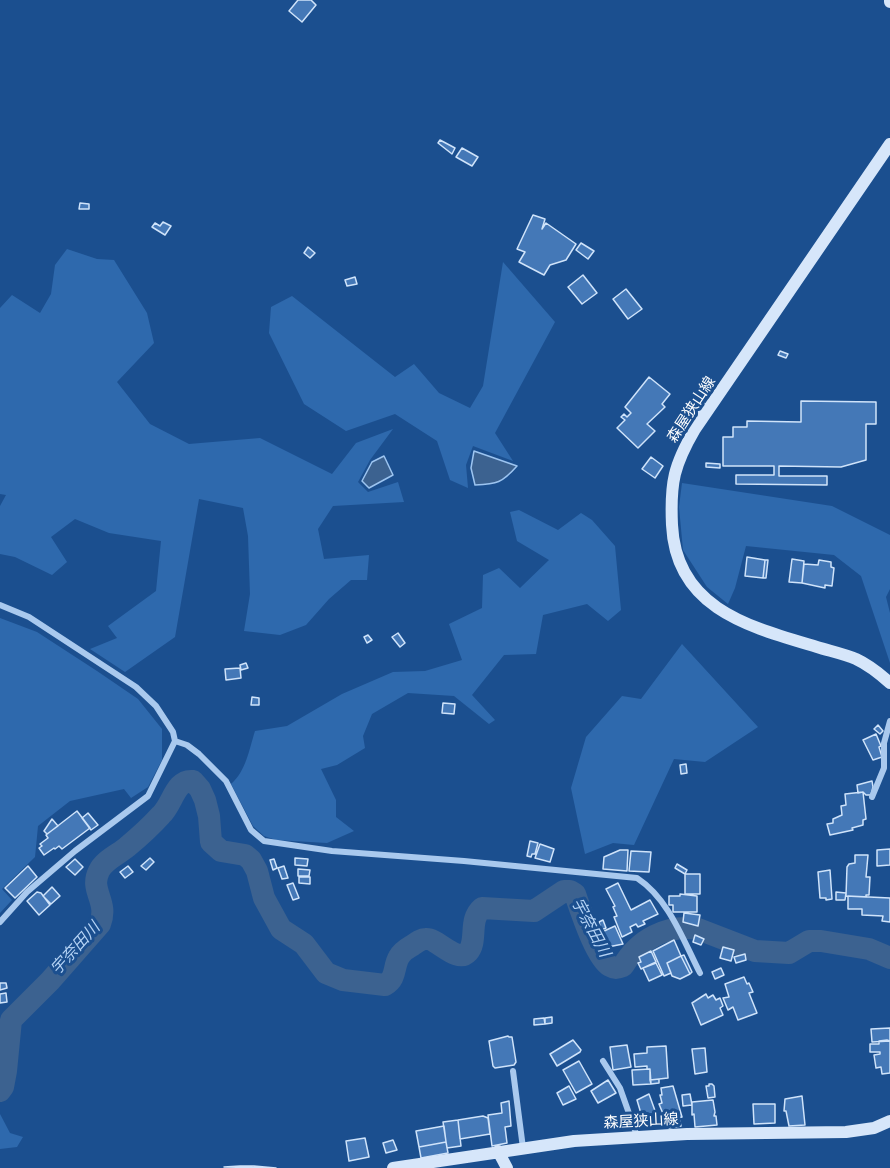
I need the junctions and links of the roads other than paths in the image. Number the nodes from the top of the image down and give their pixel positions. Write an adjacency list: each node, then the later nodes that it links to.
1 (890, 144): 3 (main road, 森屋狭山線)
2 (0, 605): 5 (street)
3 (890, 683)
4 (890, 721): 6 (street)
5 (175, 741): 7 (street); 8 (street)
6 (872, 797)
7 (0, 922)
8 (700, 973)
9 (603, 1061): 12 (street)
10 (513, 1071): 13 (street)
11 (890, 1121): 12 (main road, 森屋狭山線)
12 (638, 1136): 13 (main road, 森屋狭山線)
13 (523, 1148): 14 (main road, 森屋狭山線)
14 (498, 1151): 15 (main road, 森屋狭山線); 16 (main road)
15 (393, 1168)
16 (507, 1168)

